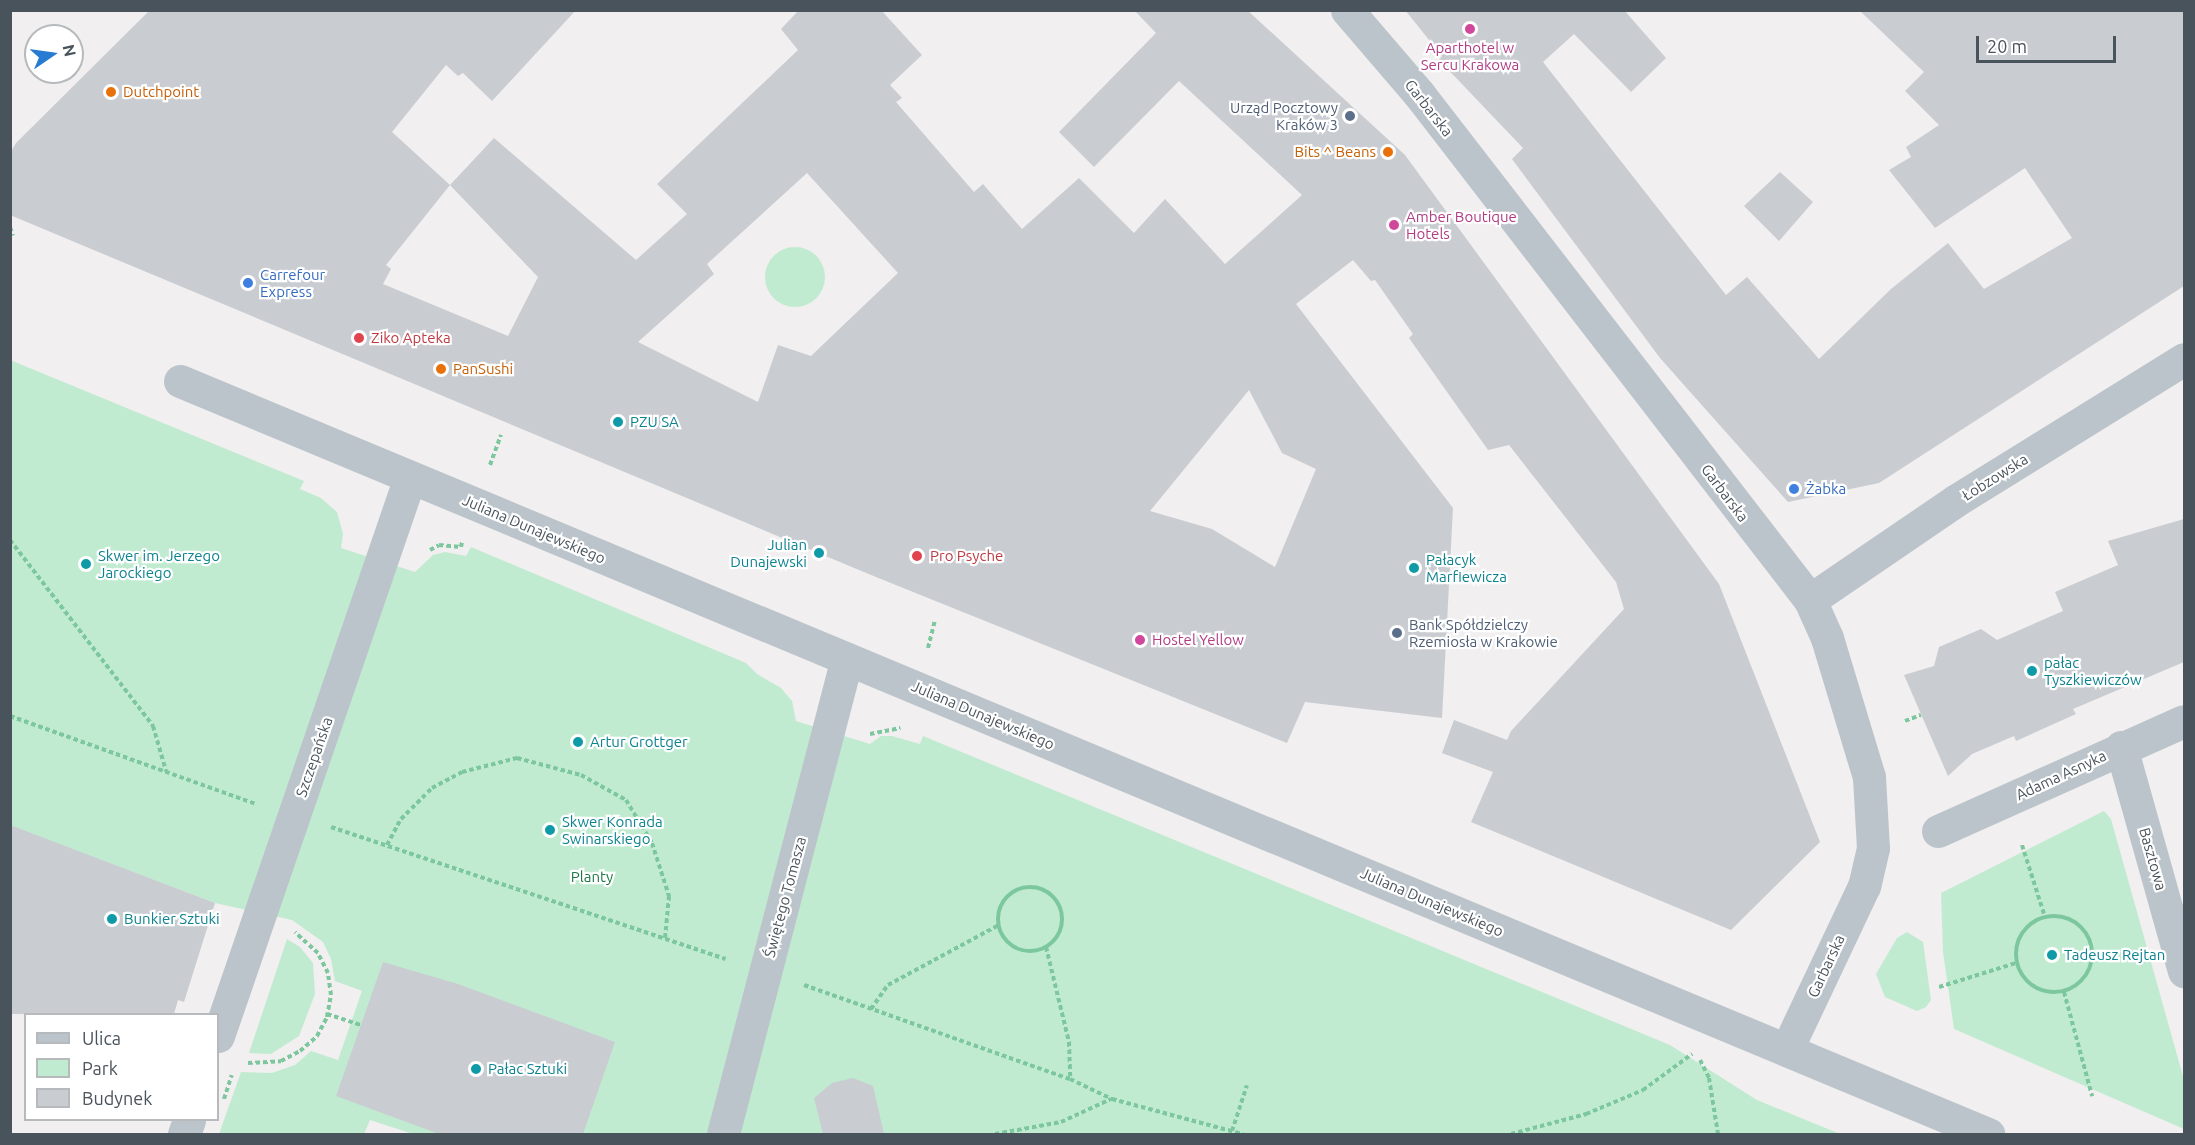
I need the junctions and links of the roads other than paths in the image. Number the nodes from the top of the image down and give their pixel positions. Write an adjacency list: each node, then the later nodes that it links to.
1 (1347, 10): 5 (street, Garbarska)
2 (2184, 359): 5 (street, Łobzowska)
3 (180, 381): 4 (street, Juliana Dunajewskiego)
4 (410, 477): 6 (street, Juliana Dunajewskiego); 11 (street, Szczepańska)
5 (1810, 600): 12 (street, Garbarska)
6 (848, 659): 12 (street, Juliana Dunajewskiego); 13 (street, Świętego Tomasza)
7 (2184, 721): 8 (street, Adama Asnyka)
8 (2121, 747): 9 (street, Adama Asnyka); 10 (street, Basztowa)
9 (1938, 831)
10 (2184, 971)
11 (227, 1048)
12 (1787, 1049): 14 (street)
13 (723, 1134)
14 (1988, 1134)

